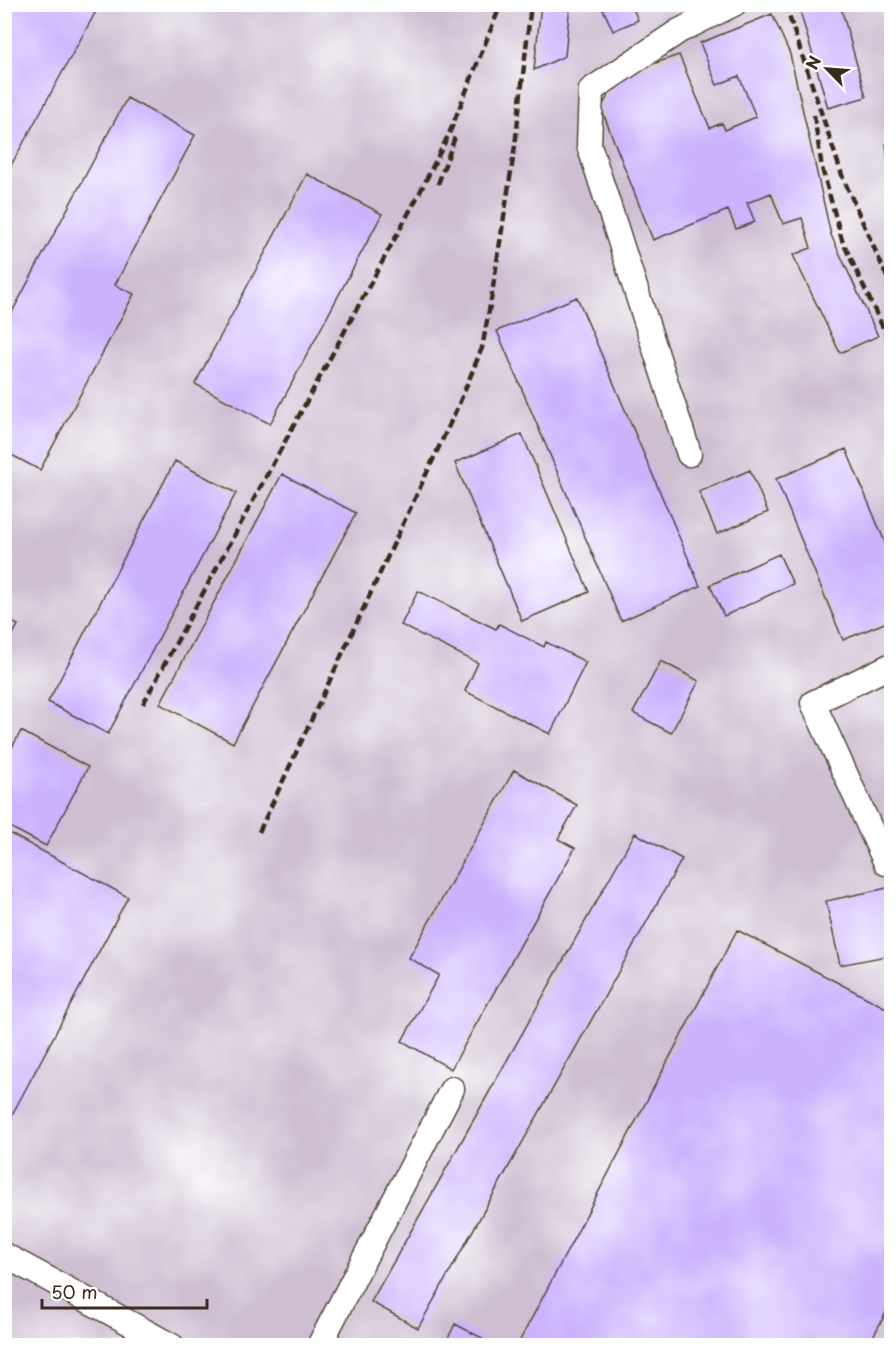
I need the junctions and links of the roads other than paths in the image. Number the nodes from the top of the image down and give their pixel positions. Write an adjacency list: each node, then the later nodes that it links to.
1 (734, 4): 2 (street)
2 (689, 454)
3 (891, 665): 4 (street)
4 (891, 861)
5 (452, 1089): 8 (street)
6 (4, 1254): 7 (street)
7 (172, 1346)
8 (319, 1346)

